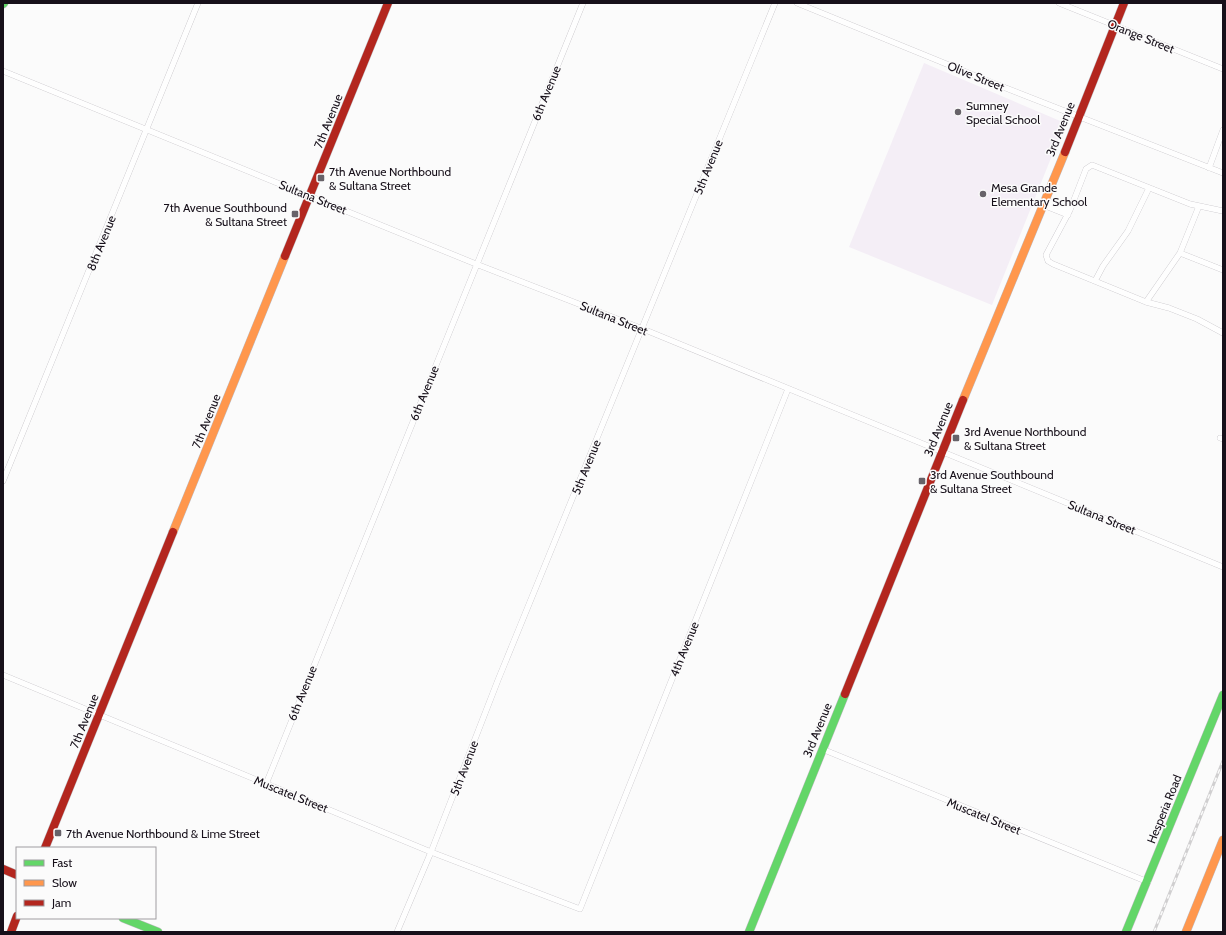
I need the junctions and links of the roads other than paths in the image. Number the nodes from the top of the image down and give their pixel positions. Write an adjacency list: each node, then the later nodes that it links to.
1 (198, 3): 12 (street, 8th Avenue)
2 (388, 3): 17 (street, 7th Avenue)
3 (583, 3): 23 (street, 6th Avenue)
4 (775, 3): 27 (street, 5th Avenue)
5 (797, 3): 11 (street, Olive Street)
6 (1059, 3): 8 (street, Orange Street)
7 (1124, 3): 8 (street, 3rd Avenue)
8 (1116, 25): 9 (street, Orange Street); 11 (street, 3rd Avenue)
9 (1223, 69)
10 (3, 71): 12 (street, Sultana Street)
11 (1078, 117): 14 (street, Olive Street); 18 (street, 3rd Avenue)
12 (147, 130): 17 (street, Sultana Street); 31 (street, 8th Avenue)
13 (1223, 130): 14 (street)
14 (1209, 168): 15 (street, Olive Street)
15 (1223, 173)
16 (1149, 188): 19 (street); 21 (street); 25 (street)
17 (310, 195): 23 (street, Sultana Street); 35 (street, 7th Avenue)
18 (1044, 202): 21 (street); 30 (street, 3rd Avenue)
19 (1199, 206): 20 (street); 22 (street)
20 (1223, 211)
21 (1069, 213): 25 (street)
22 (1180, 253): 24 (street); 26 (street)
23 (476, 264): 27 (street, Sultana Street); 37 (street, 6th Avenue)
24 (1223, 270)
25 (1095, 281): 26 (street)
26 (1146, 302): 28 (street)
27 (643, 329): 29 (street, Sultana Street); 40 (street, 5th Avenue)
28 (1223, 333)
29 (788, 389): 30 (street, Sultana Street); 44 (street, 4th Avenue)
30 (942, 452): 32 (street, Sultana Street); 36 (street, 3rd Avenue)
31 (3, 481)
32 (1223, 567)
33 (3, 675): 35 (street, Muscatel Street)
34 (1223, 695): 43 (street, Hesperia Road)
35 (99, 715): 37 (street, Muscatel Street); 39 (street, 7th Avenue)
36 (822, 749): 43 (street, Muscatel Street); 50 (street, 3rd Avenue)
37 (266, 784): 40 (street, Muscatel Street)
38 (1223, 840): 52 (street)
39 (45, 847)
40 (431, 852): 44 (street, Muscatel Street); 49 (street, 5th Avenue)
41 (3, 869): 42 (street)
42 (16, 875)
43 (1148, 882): 51 (street, Hesperia Road)
44 (580, 909)
45 (16, 919): 47 (street)
46 (126, 919): 48 (street)
47 (11, 932)
48 (158, 932)
49 (397, 932)
50 (749, 932)
51 (1126, 932)
52 (1186, 932)

